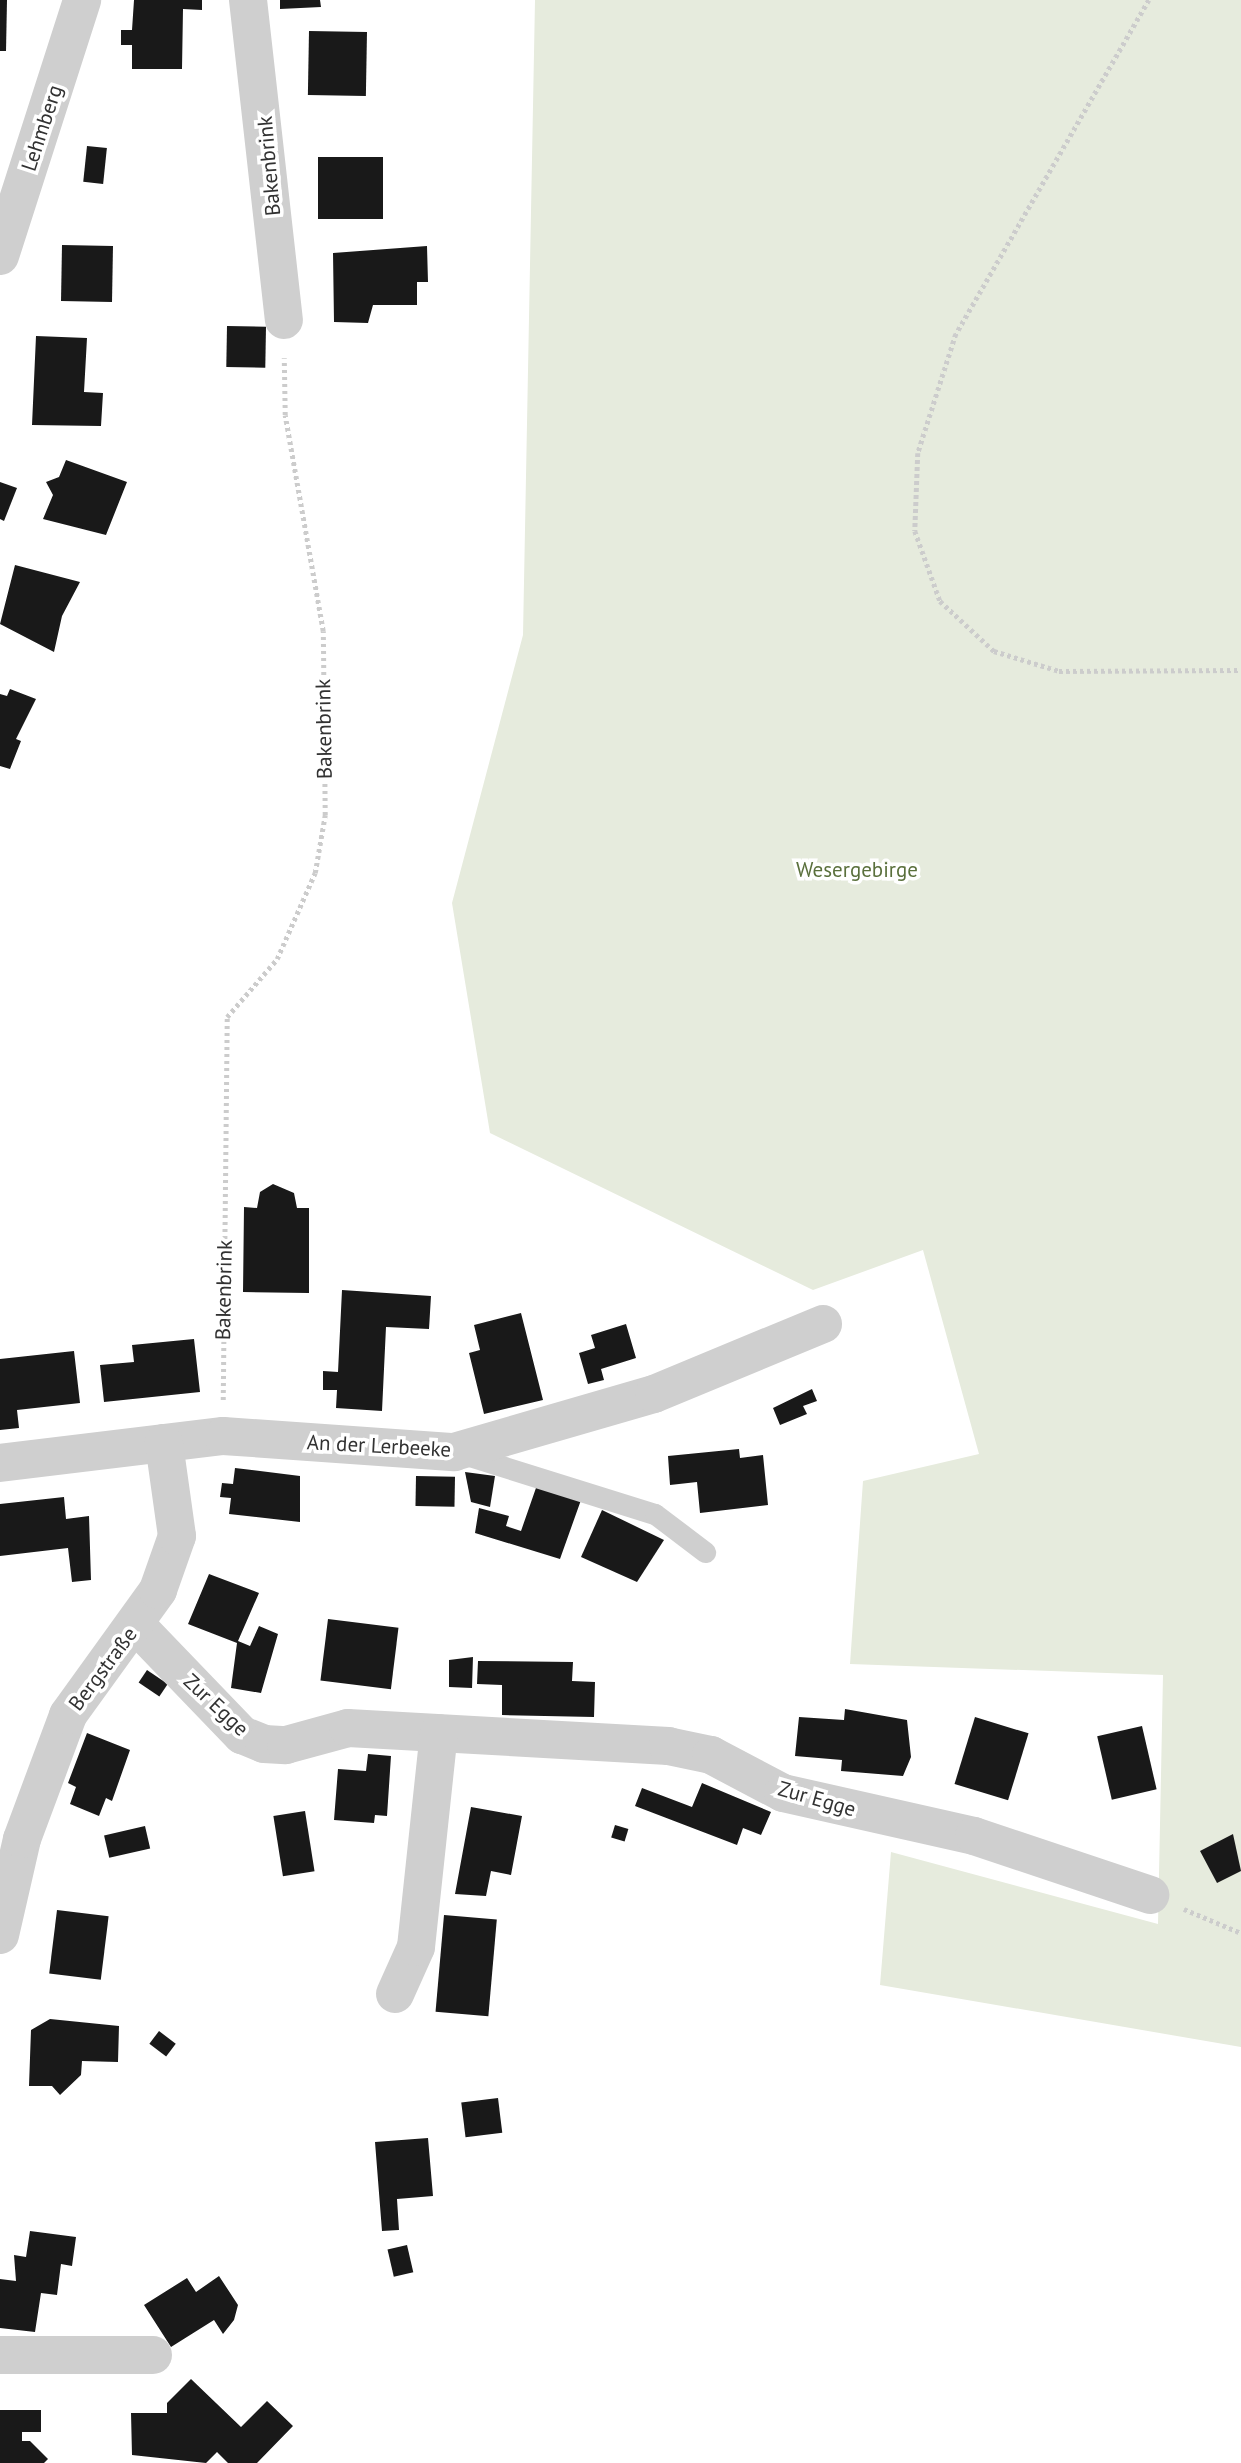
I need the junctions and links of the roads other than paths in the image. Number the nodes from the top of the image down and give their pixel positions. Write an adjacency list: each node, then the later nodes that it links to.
1 (82, 0): 3 (street, Lehmberg)
2 (248, 0): 4 (street, Bakenbrink)
3 (0, 257)
4 (284, 320)
5 (823, 1324): 7 (street, An der Lerbeeke)
6 (164, 1443): 7 (street, An der Lerbeeke); 8 (street, An der Lerbeeke); 10 (street, Bergstraße)
7 (454, 1452): 9 (lane)
8 (0, 1463)
9 (705, 1552)
10 (135, 1625): 11 (street, Zur Egge); 13 (street, Bergstraße)
11 (439, 1733): 12 (street, Zur Egge); 14 (street)
12 (1150, 1895)
13 (0, 1935)
14 (395, 1994)
15 (0, 2355): 16 (street)
16 (153, 2356)

